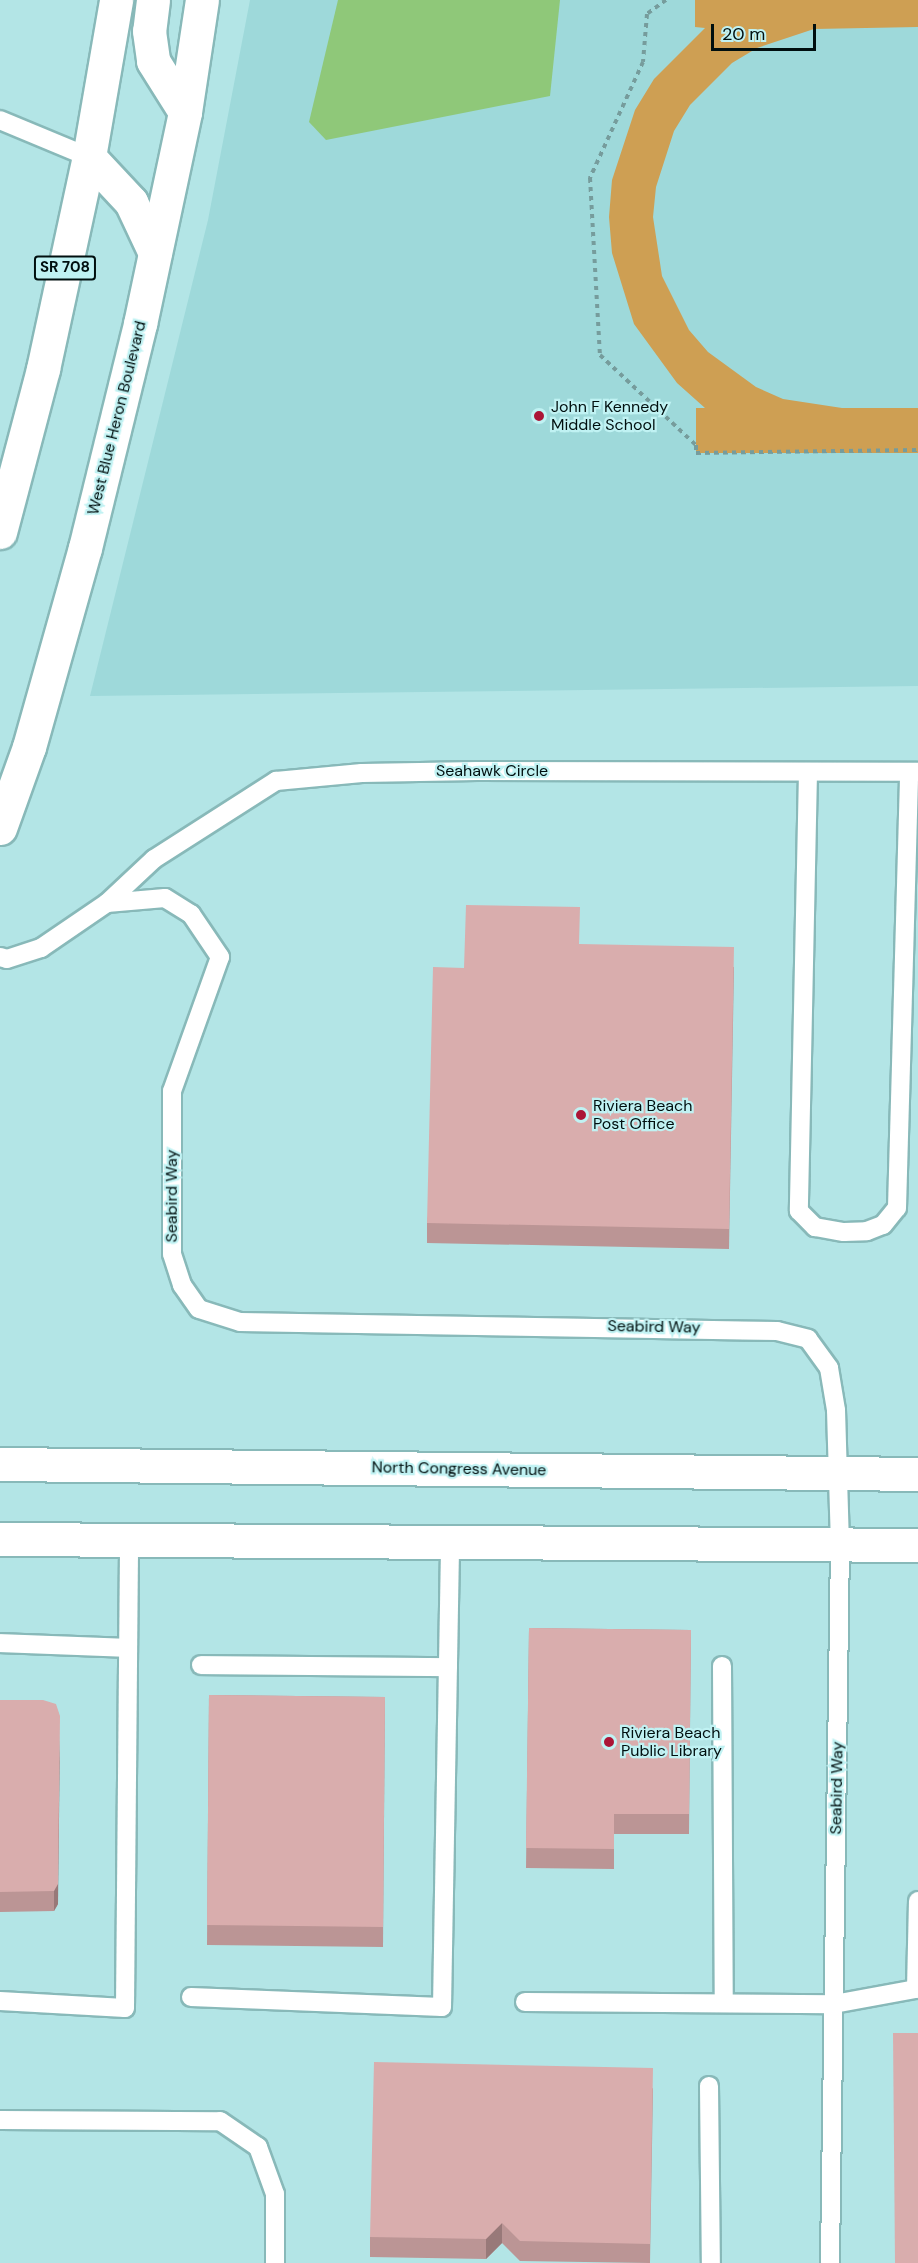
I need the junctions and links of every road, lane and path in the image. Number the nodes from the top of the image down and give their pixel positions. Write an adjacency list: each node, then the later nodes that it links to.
1 (116, 0): 7 (street, SR 708)
2 (153, 0): 5 (street)
3 (202, 0): 5 (street, West Blue Heron Boulevard)
4 (666, 0): 9 (path)
5 (185, 112): 8 (street, West Blue Heron Boulevard)
6 (0, 120): 7 (lane)
7 (89, 157): 8 (street); 10 (street, SR 708)
8 (155, 253): 13 (street, West Blue Heron Boulevard)
9 (918, 450)
10 (0, 532)
11 (808, 772): 12 (lane, Seahawk Circle); 12 (lane); 14 (lane, Seahawk Circle)
12 (914, 772)
13 (0, 828)
14 (107, 903): 15 (lane, Seabird Way); 17 (lane, Seabird Way)
15 (0, 957)
16 (0, 1464): 17 (street, North Congress Avenue)
17 (838, 1473): 18 (street, North Congress Avenue); 22 (lane, Seabird Way)
18 (918, 1474)
19 (0, 1539): 20 (street)
20 (129, 1540): 21 (street); 25 (lane)
21 (450, 1542): 22 (street); 28 (lane)
22 (840, 1544): 23 (street); 34 (lane, Seabird Way)
23 (918, 1545)
24 (0, 1643): 25 (lane)
25 (128, 1648): 31 (lane)
26 (201, 1665): 28 (lane)
27 (722, 1666): 32 (lane)
28 (448, 1667): 30 (lane)
29 (918, 1901): 34 (lane)
30 (191, 1997)
31 (0, 2001)
32 (724, 2001): 33 (lane); 34 (lane)
33 (525, 2002)
34 (834, 2004): 39 (lane, Seabird Way)
35 (709, 2086): 38 (lane)
36 (0, 2120): 37 (lane)
37 (275, 2263)
38 (711, 2263)
39 (830, 2263)

